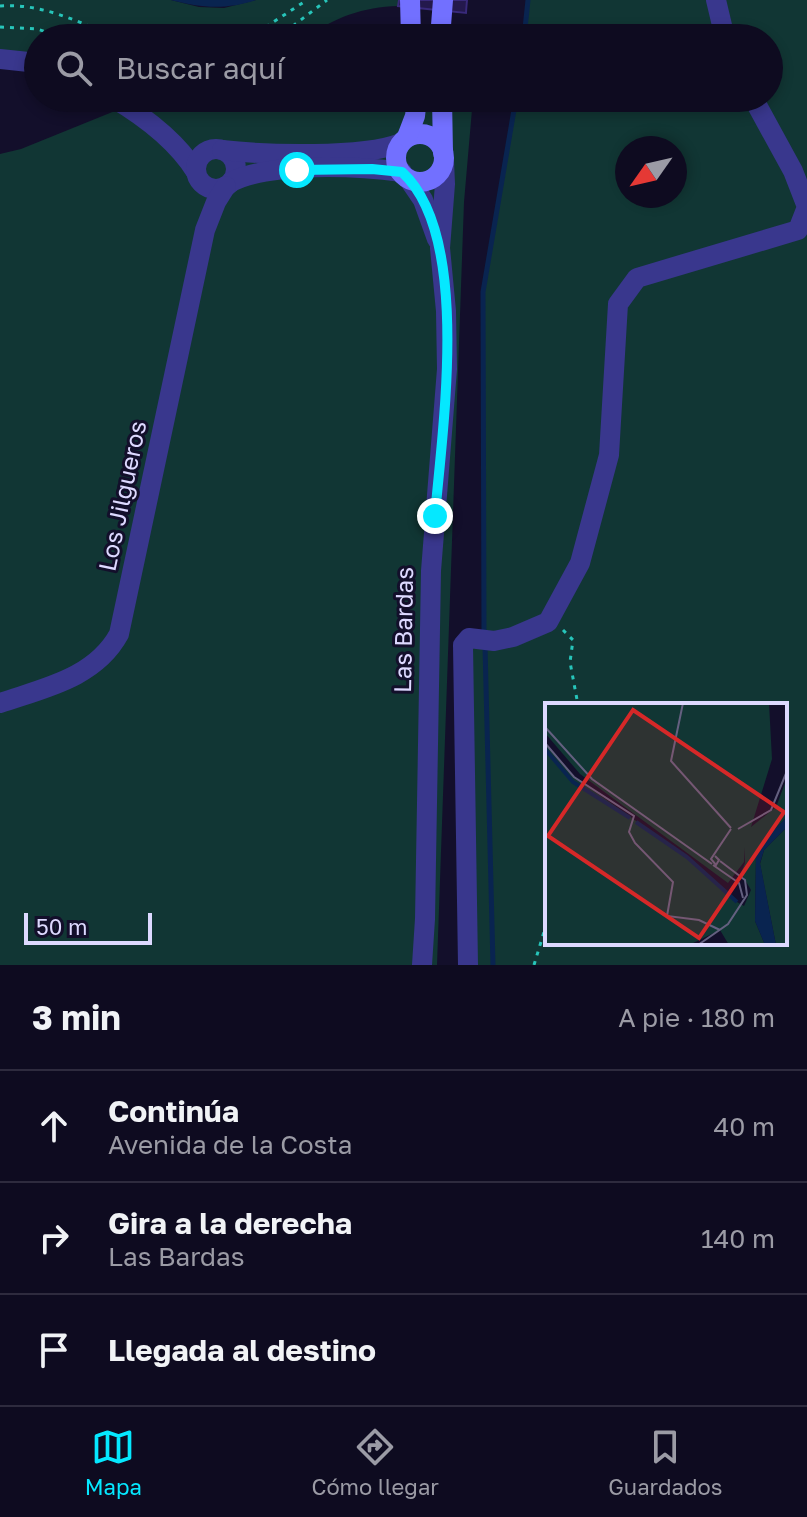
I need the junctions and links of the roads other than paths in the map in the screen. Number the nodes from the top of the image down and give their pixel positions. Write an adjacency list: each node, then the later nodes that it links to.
1 (410, 0): 4 (street)
2 (443, 0): 5 (street)
3 (716, 0): 6 (street)
4 (411, 24)
5 (441, 24)
6 (722, 24)
7 (0, 59): 8 (street)
8 (24, 62)
9 (134, 112): 13 (street)
10 (415, 112): 14 (street, Las Bardas)
11 (442, 112): 16 (street)
12 (761, 112): 24 (street)
13 (151, 123): 15 (street); 18 (street)
14 (404, 140): 15 (street); 16 (street); 17 (street, Las Bardas)
15 (216, 150): 18 (street); 19 (street)
16 (444, 157): 17 (street); 21 (street, Las Bardas)
17 (405, 175): 19 (street); 21 (street, Las Bardas)
18 (197, 176): 19 (street); 20 (street, Los Jilgueros)
19 (228, 184): 20 (street, Los Jilgueros)
20 (205, 230): 22 (street, Los Jilgueros)
21 (440, 248): 23 (street, Las Bardas)
22 (0, 703)
23 (422, 965)
24 (468, 965)

